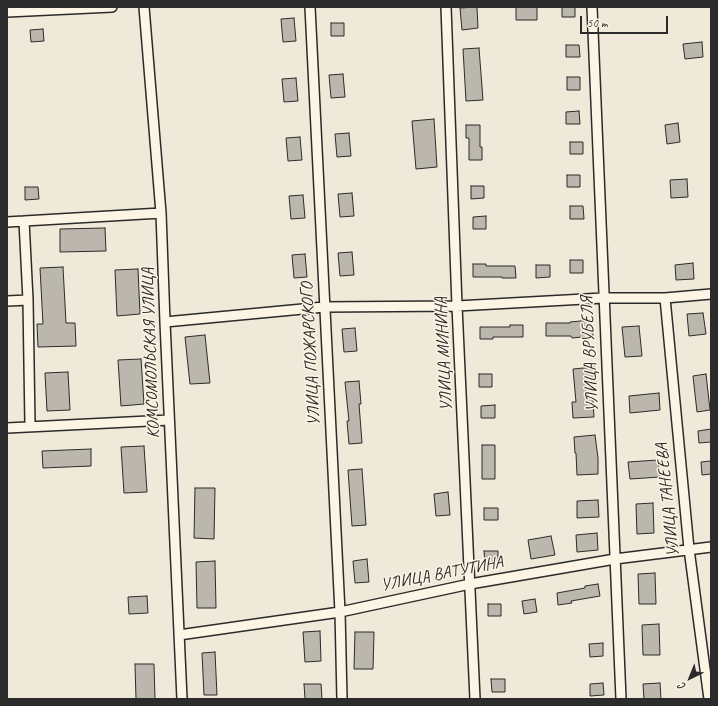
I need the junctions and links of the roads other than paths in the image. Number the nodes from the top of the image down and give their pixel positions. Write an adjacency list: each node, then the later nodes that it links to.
1 (112, 7): 6 (street)
2 (144, 7): 7 (street, КОМСОМОЛЬСКАЯ УЛИЦА)
3 (310, 7): 16 (street, УЛИЦА ПОЖАРСКОГО)
4 (446, 7): 15 (street, УЛИЦА МИНИНА)
5 (592, 7): 11 (street, УЛИЦА ВРУБЕЛЯ)
6 (7, 12)
7 (161, 213): 8 (street); 17 (street, КОМСОМОЛЬСКАЯ УЛИЦА)
8 (24, 221): 9 (street); 13 (street)
9 (7, 222)
10 (711, 294): 12 (street)
11 (604, 298): 12 (street); 15 (street); 23 (street, УЛИЦА ВРУБЕЛЯ)
12 (665, 298): 22 (street, УЛИЦА ТАНЕЕВА)
13 (28, 300): 14 (street); 19 (street)
14 (7, 302)
15 (457, 306): 16 (street); 24 (street, УЛИЦА МИНИНА)
16 (324, 307): 17 (street); 25 (street, УЛИЦА ПОЖАРСКОГО)
17 (165, 322): 18 (street, КОМСОМОЛЬСКАЯ УЛИЦА)
18 (169, 420): 19 (street); 26 (street, КОМСОМОЛЬСКАЯ УЛИЦА)
19 (30, 426): 20 (street)
20 (7, 428)
21 (711, 547): 22 (street, УЛИЦА ВАТУТИНА)
22 (689, 549): 23 (street, УЛИЦА ВАТУТИНА); 31 (street, УЛИЦА ТАНЕЕВА)
23 (615, 559): 24 (street, УЛИЦА ВАТУТИНА); 30 (street, УЛИЦА ВРУБЕЛЯ)
24 (470, 584): 25 (street, УЛИЦА ВАТУТИНА); 29 (street, УЛИЦА МИНИНА)
25 (340, 612): 26 (street, УЛИЦА ВАТУТИНА); 28 (street, УЛИЦА ПОЖАРСКОГО)
26 (179, 635): 27 (street, КОМСОМОЛЬСКАЯ УЛИЦА)
27 (182, 699)
28 (342, 699)
29 (475, 699)
30 (621, 699)
31 (709, 699)

